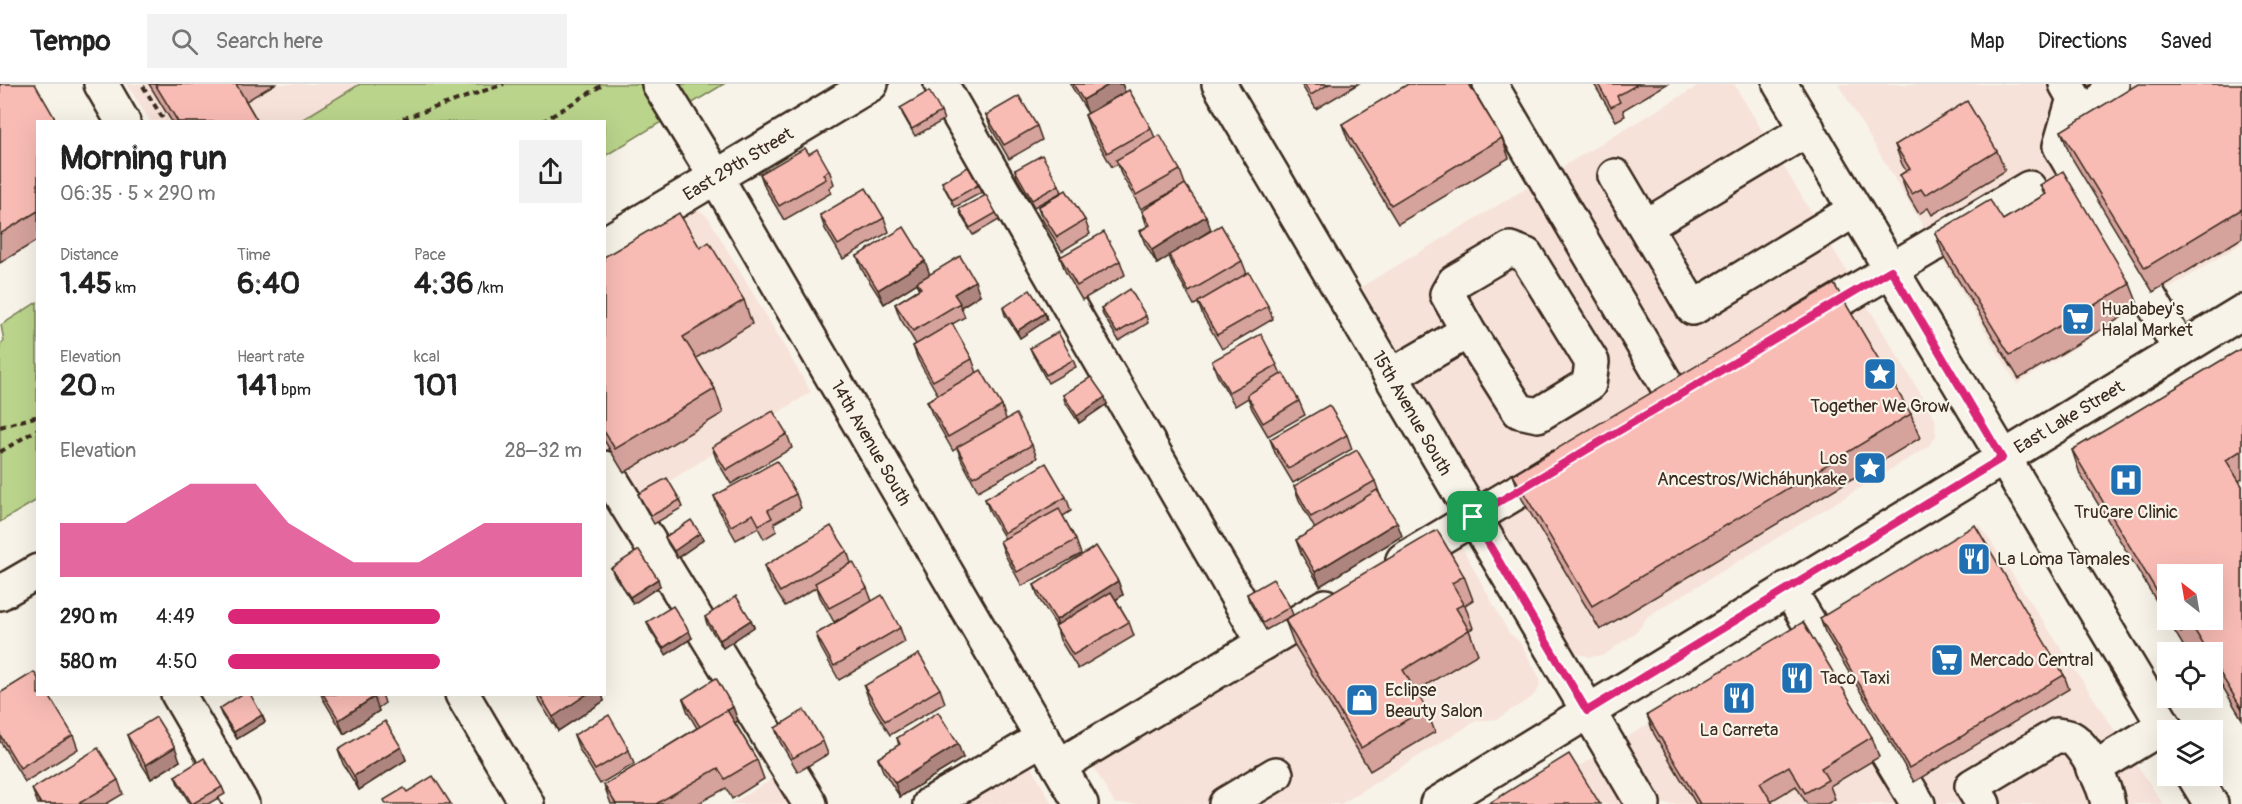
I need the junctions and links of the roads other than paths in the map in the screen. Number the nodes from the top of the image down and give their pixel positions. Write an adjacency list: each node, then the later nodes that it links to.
1 (100, 84): 10 (street)
2 (659, 84): 14 (street, 14th Avenue South)
3 (871, 84): 14 (street, East 29th Street)
4 (941, 84): 35 (street)
5 (1219, 84): 24 (street, 15th Avenue South)
6 (1490, 84): 26 (street)
7 (1780, 84): 12 (street)
8 (2066, 84): 11 (street)
9 (2112, 84): 11 (street)
10 (122, 120)
11 (2067, 124): 23 (street)
12 (1808, 129): 16 (street); 17 (street)
13 (1615, 176): 17 (street)
14 (717, 177): 18 (street, East 29th Street); 41 (street, 14th Avenue South)
15 (2029, 188): 19 (street)
16 (1856, 210): 17 (street); 19 (street)
17 (1646, 226)
18 (606, 243)
19 (1891, 270): 22 (street); 29 (street)
20 (2242, 312): 23 (street, East Lake Street)
21 (1468, 330): 21 (street); 24 (street)
22 (1775, 339)
23 (2180, 349): 29 (street, East Lake Street)
24 (1391, 376): 31 (street, 15th Avenue South)
25 (1705, 381): 26 (street)
26 (1675, 399): 27 (street)
27 (1644, 417)
28 (1583, 453): 31 (street)
29 (2002, 458): 33 (street, East Lake Street); 39 (street)
30 (606, 471): 48 (street)
31 (1473, 517): 35 (street); 38 (street, 15th Avenue South)
32 (36, 572): 34 (street)
33 (1788, 588): 38 (street, East Lake Street); 54 (street)
34 (0, 593)
35 (1264, 643): 42 (street)
36 (179, 696): 46 (street)
37 (463, 696): 47 (street)
38 (1587, 711): 52 (street, East Lake Street); 53 (street, 15th Avenue South)
39 (2161, 720)
40 (2157, 734): 43 (street)
41 (1043, 738): 42 (street, 14th Avenue South); 49 (street)
42 (1059, 766): 50 (street, 14th Avenue South)
43 (2093, 769): 55 (street); 56 (street)
44 (1276, 774): 51 (street)
45 (2200, 786): 57 (street)
46 (242, 804)
47 (527, 804)
48 (810, 804)
49 (930, 804)
50 (1081, 804)
51 (1226, 804)
52 (1437, 804)
53 (1643, 804)
54 (1918, 804)
55 (1983, 804)
56 (2108, 804)
57 (2211, 804)

